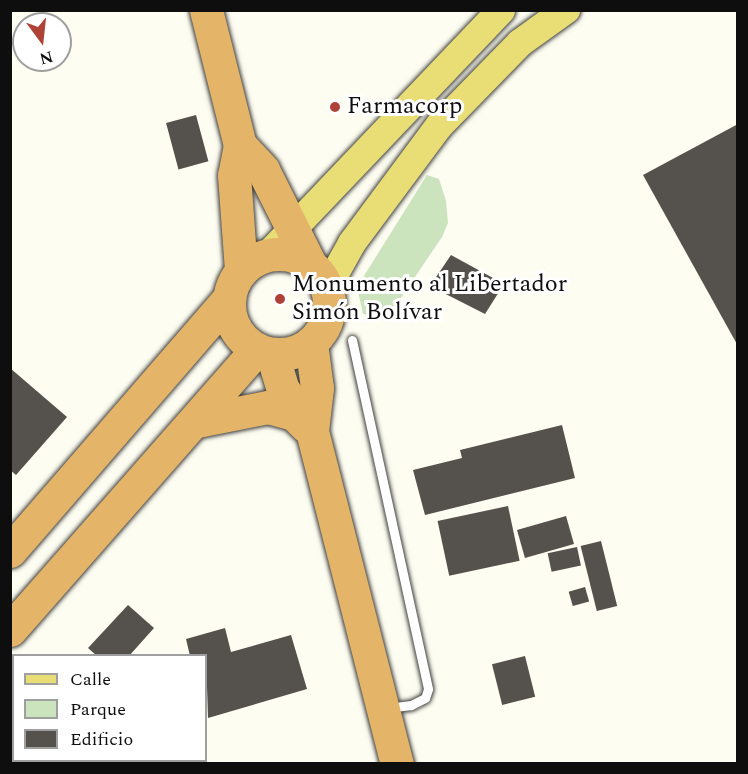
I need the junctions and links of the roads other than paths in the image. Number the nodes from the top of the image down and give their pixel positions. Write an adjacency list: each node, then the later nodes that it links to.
1 (206, 10): 4 (highway)
2 (501, 10): 5 (main road)
3 (566, 10): 7 (main road)
4 (240, 145): 5 (highway); 6 (highway)
5 (293, 226): 6 (main road); 7 (highway)
6 (246, 274): 7 (highway); 10 (highway); 13 (highway)
7 (319, 276): 9 (highway)
8 (352, 340): 15 (lane)
9 (311, 343): 10 (highway); 12 (highway)
10 (265, 352): 11 (highway); 12 (highway)
11 (197, 421): 12 (highway); 14 (highway)
12 (312, 431): 15 (highway)
13 (10, 551)
14 (10, 630)
15 (383, 709): 16 (highway)
16 (397, 764)

